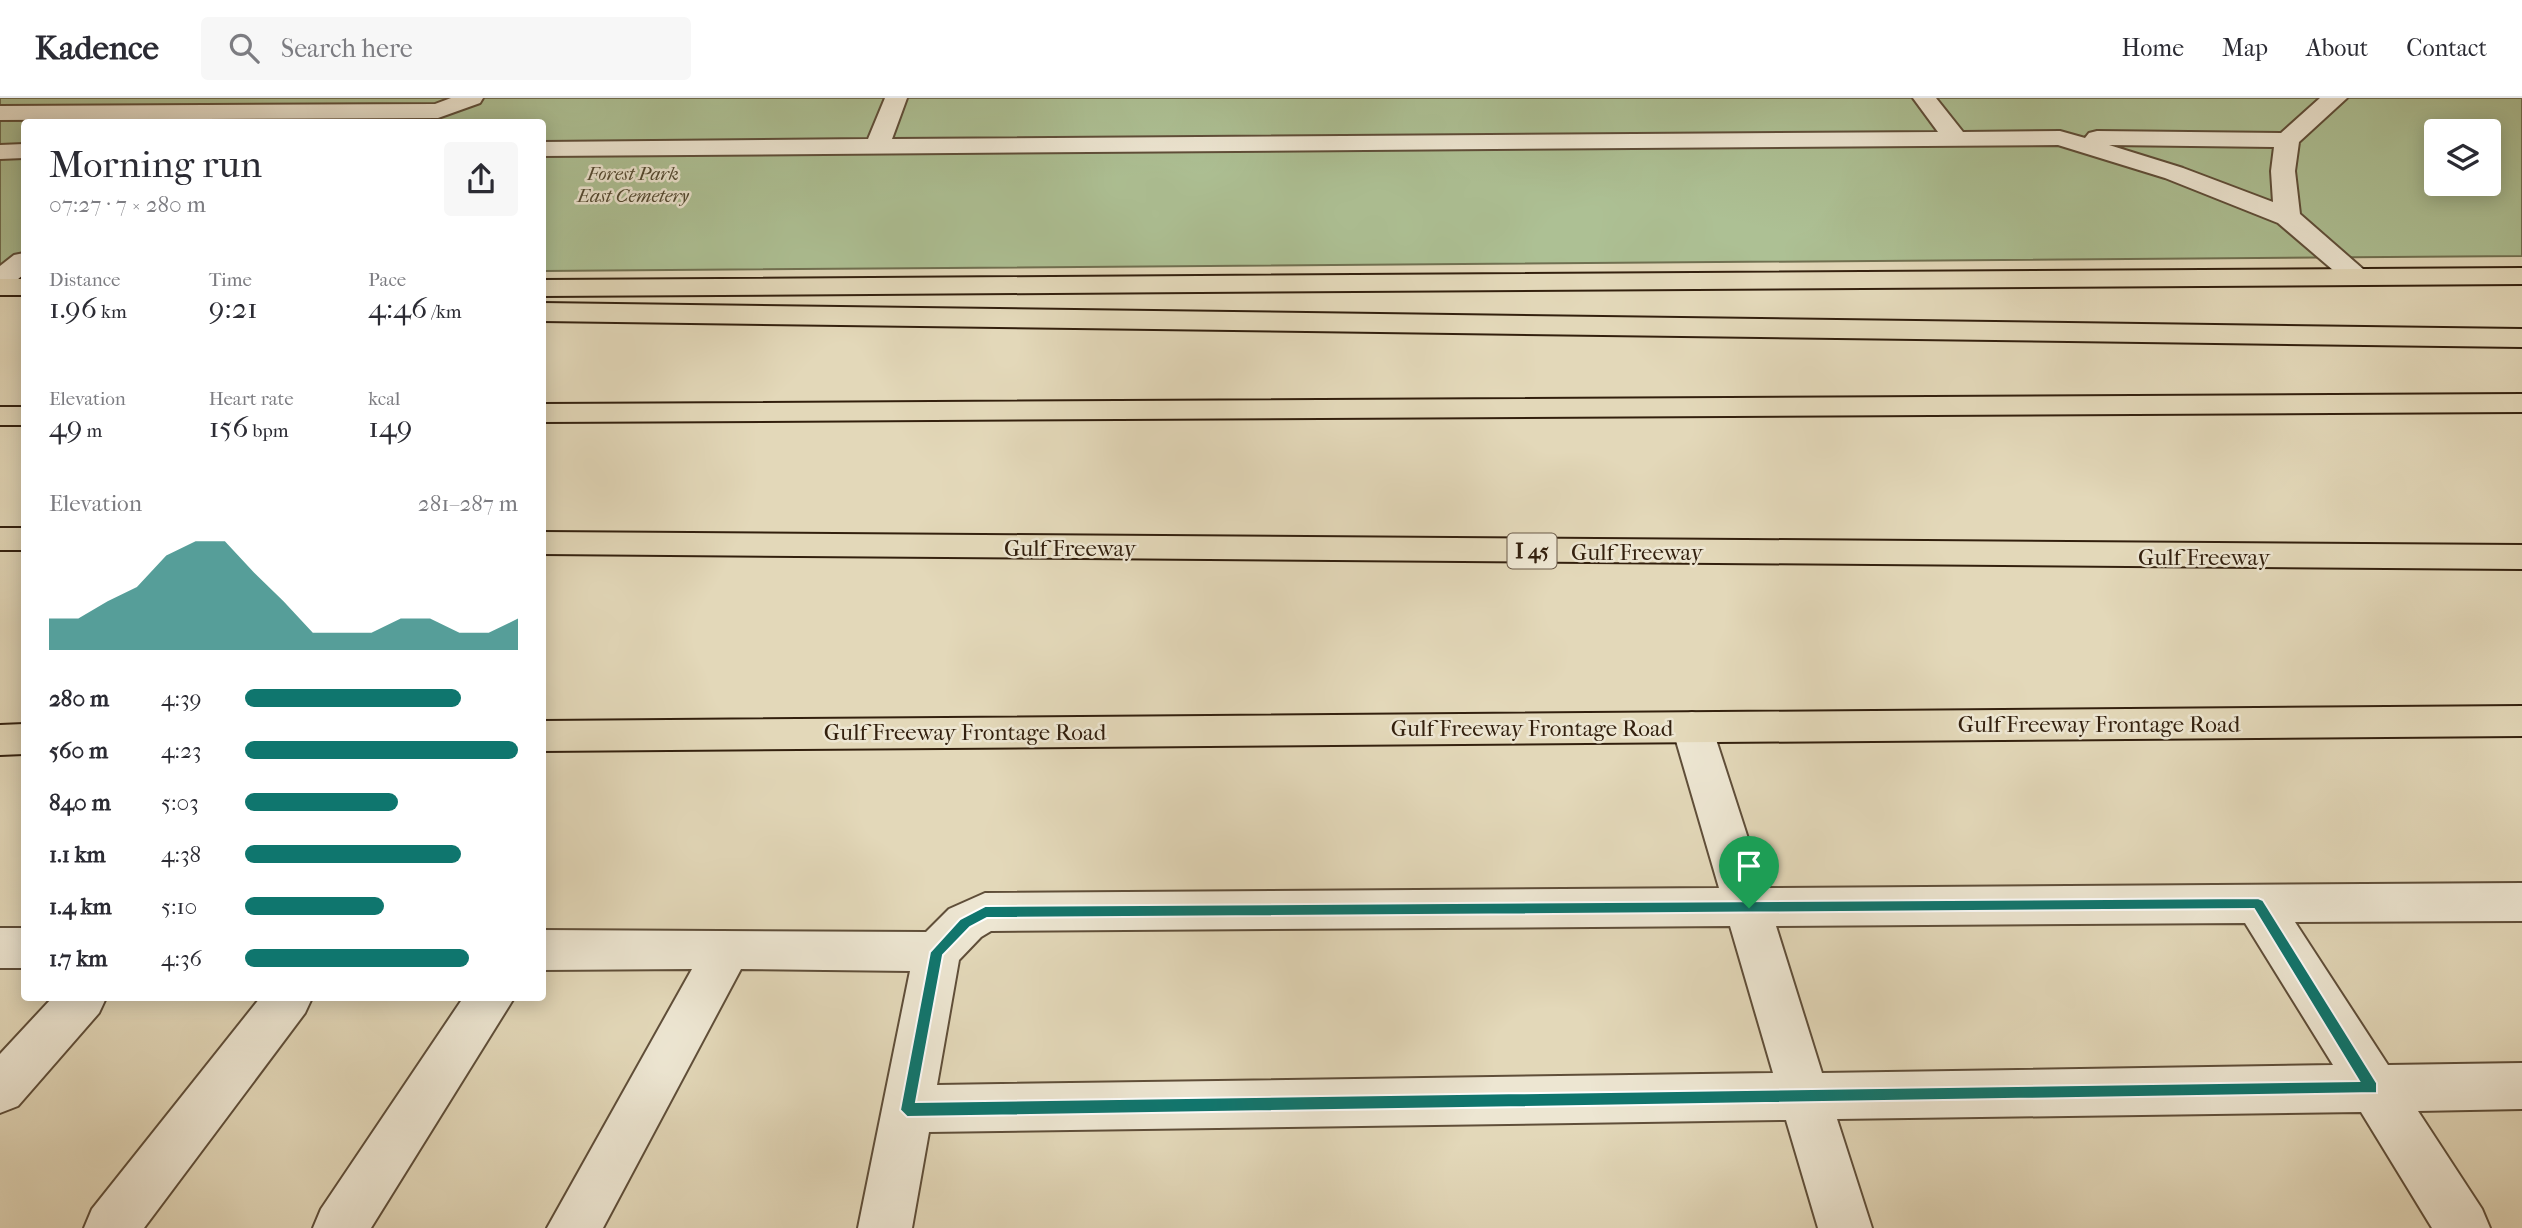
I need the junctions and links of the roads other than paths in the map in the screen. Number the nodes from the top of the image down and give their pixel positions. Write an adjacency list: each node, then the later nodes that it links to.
1 (10, 98): 7 (street)
2 (207, 98): 10 (street)
3 (472, 98): 8 (street)
4 (896, 98): 14 (street)
5 (1924, 98): 12 (street)
6 (2336, 98): 13 (street)
7 (0, 104)
8 (233, 111): 10 (street)
9 (0, 113): 10 (street)
10 (183, 118)
11 (2060, 138): 12 (street); 13 (street); 18 (street)
12 (1956, 139): 14 (street)
13 (2287, 140): 18 (street)
14 (877, 147): 15 (street)
15 (546, 149)
16 (0, 152): 17 (street)
17 (21, 152)
18 (2287, 217): 20 (street)
19 (21, 263): 22 (street)
20 (2357, 276): 21 (main road); 25 (main road)
21 (2522, 276)
22 (0, 280)
23 (0, 286): 24 (main road)
24 (21, 287)
25 (546, 288)
26 (546, 312): 27 (main road)
27 (2522, 338)
28 (2522, 403): 29 (main road)
29 (546, 413)
30 (0, 416): 31 (main road)
31 (21, 416)
32 (0, 539): 33 (main road)
33 (21, 539)
34 (546, 543): 35 (main road, Gulf Freeway / I 45)
35 (2522, 557)
36 (2522, 721): 37 (main road, Gulf Freeway Frontage Road)
37 (1692, 727): 38 (main road, Gulf Freeway Frontage Road); 43 (street)
38 (546, 736)
39 (21, 739): 40 (main road)
40 (0, 740)
41 (2522, 902): 42 (street)
42 (2258, 904): 43 (street); 53 (street)
43 (1749, 908): 48 (street); 55 (street)
44 (0, 948): 45 (street)
45 (21, 948)
46 (728, 949): 47 (street); 48 (street); 59 (street)
47 (546, 950)
48 (937, 952): 56 (street)
49 (79, 1001): 54 (street)
50 (286, 1001): 57 (street)
51 (488, 1001): 58 (street)
52 (2522, 1086): 53 (street)
53 (2371, 1088): 55 (street); 62 (street)
54 (0, 1090)
55 (1805, 1098): 56 (street); 61 (street)
56 (907, 1110): 60 (street)
57 (111, 1228)
58 (340, 1228)
59 (574, 1228)
60 (885, 1228)
61 (1845, 1228)
62 (2463, 1228)

